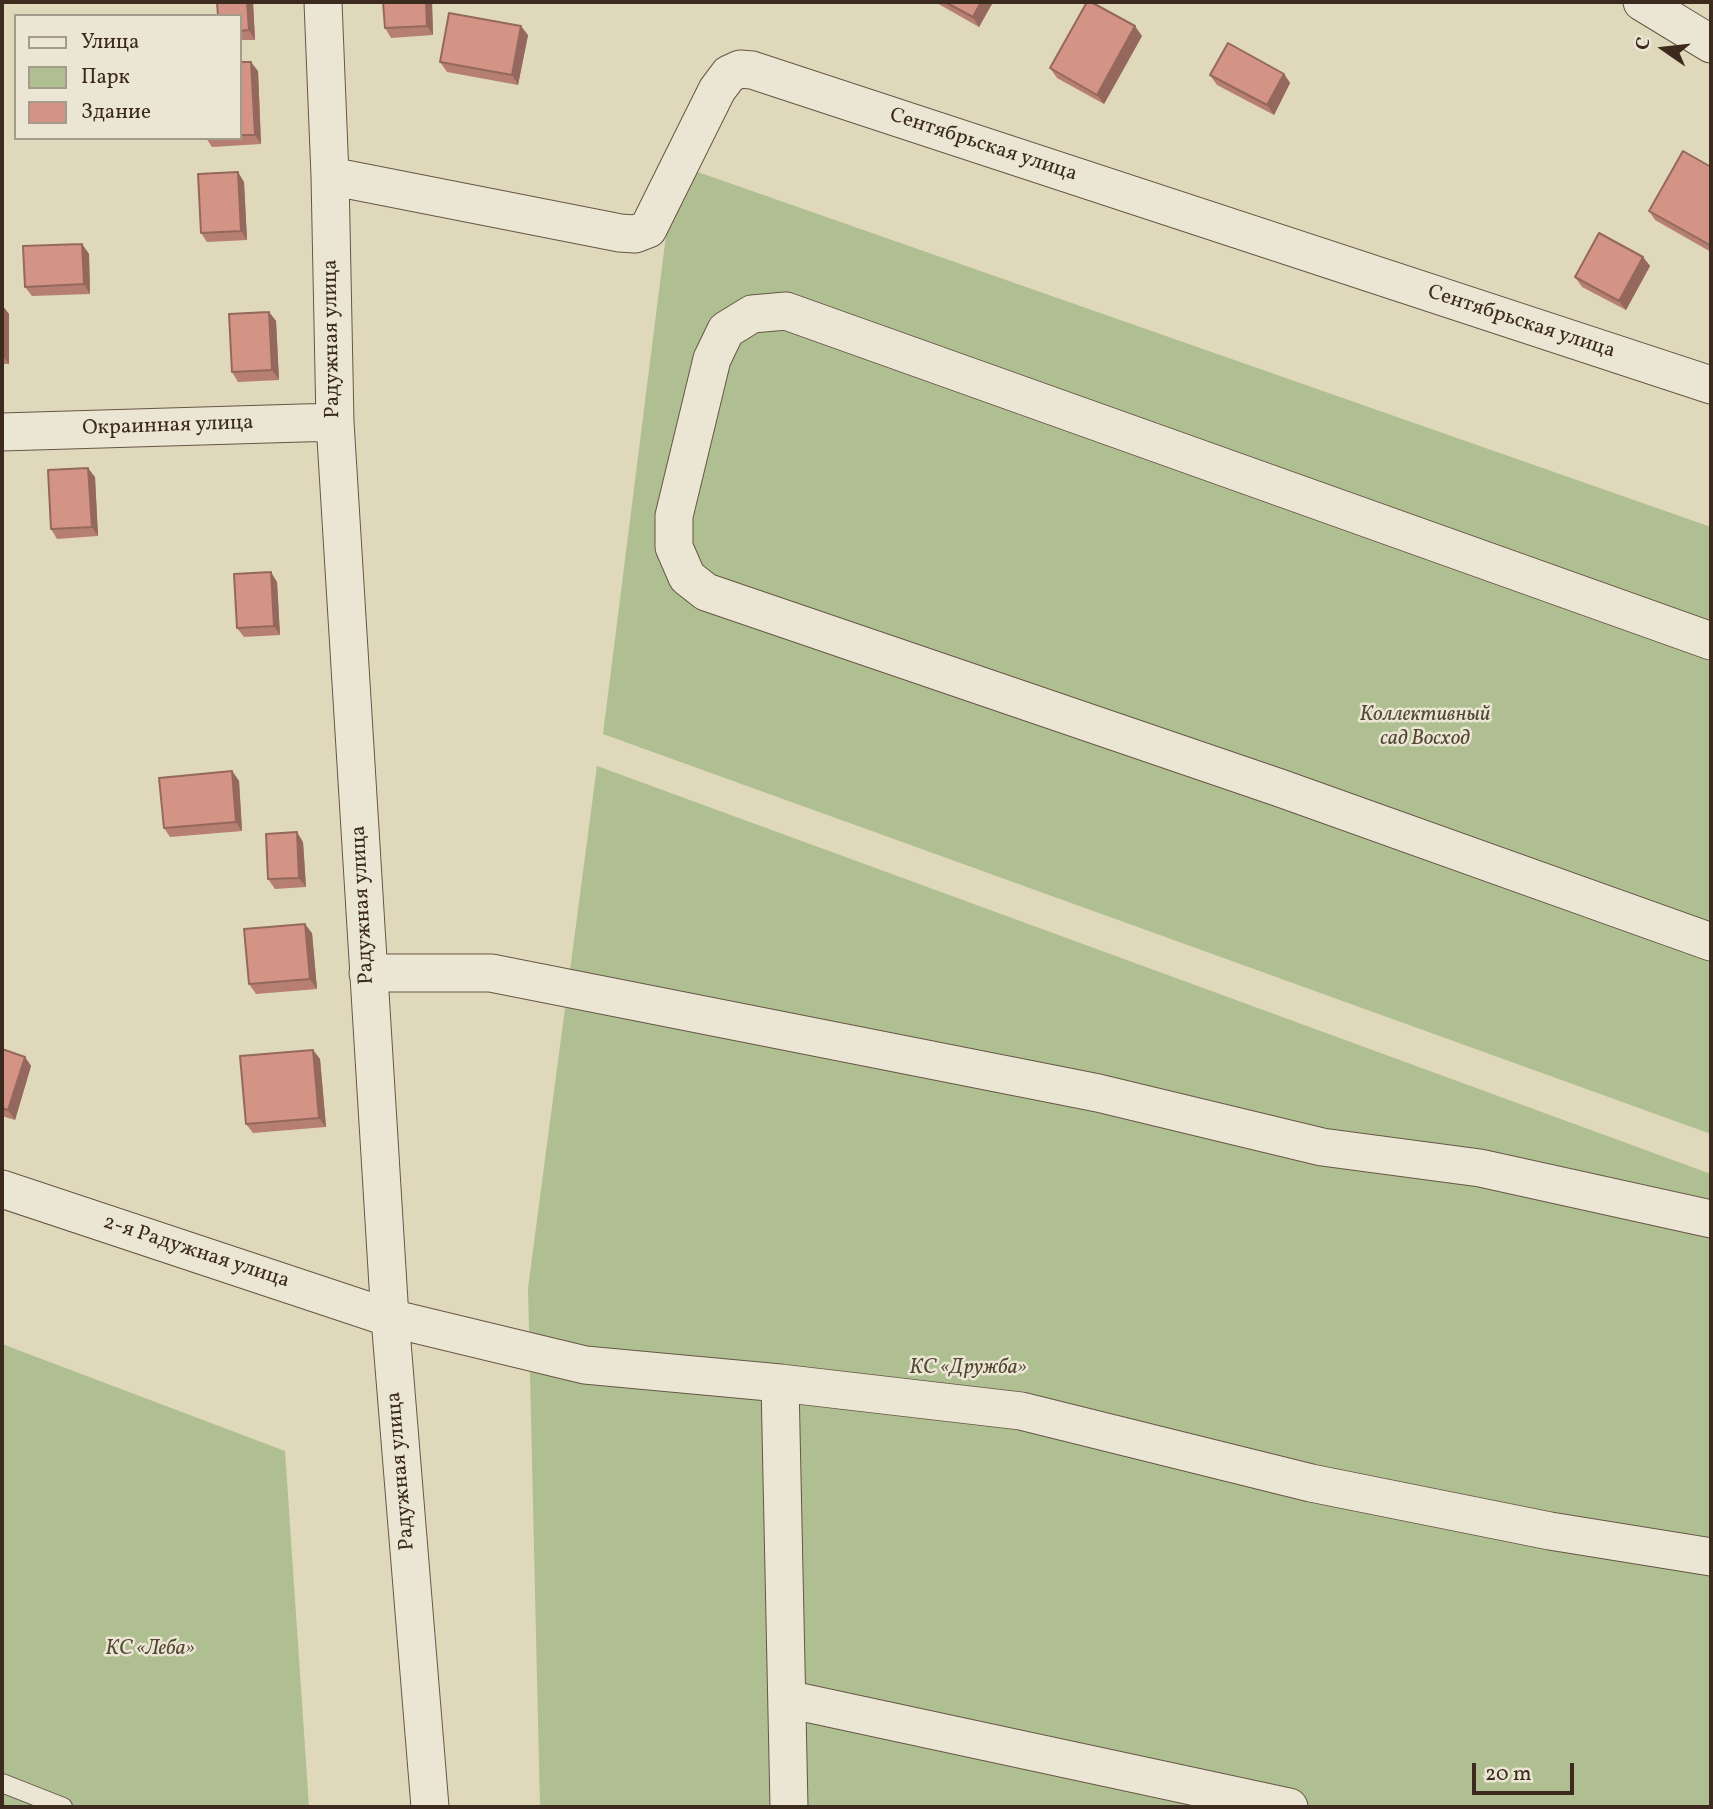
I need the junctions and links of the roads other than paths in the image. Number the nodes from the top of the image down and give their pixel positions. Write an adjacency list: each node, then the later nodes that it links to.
1 (323, 2): 4 (street, Радужная улица)
2 (1642, 2): 3 (street)
3 (1711, 44)
4 (330, 176): 5 (street, Сентябрьская улица); 6 (street, Радужная улица)
5 (1711, 385)
6 (335, 422): 7 (street, Окраинная улица); 10 (street, Радужная улица)
7 (2, 432)
8 (1711, 641): 9 (street)
9 (1711, 942)
10 (368, 972): 12 (street); 13 (street, Радужная улица)
11 (2, 1189): 13 (street, 2-я Радужная улица)
12 (1711, 1219)
13 (390, 1318): 14 (street, 2-я Радужная улица); 19 (street, Радужная улица)
14 (780, 1383): 15 (street, 2-я Радужная улица); 16 (street)
15 (1711, 1557)
16 (787, 1699): 20 (street); 21 (street)
17 (2, 1783): 18 (lane)
18 (63, 1807)
19 (430, 1807)
20 (789, 1807)
21 (1289, 1807)

